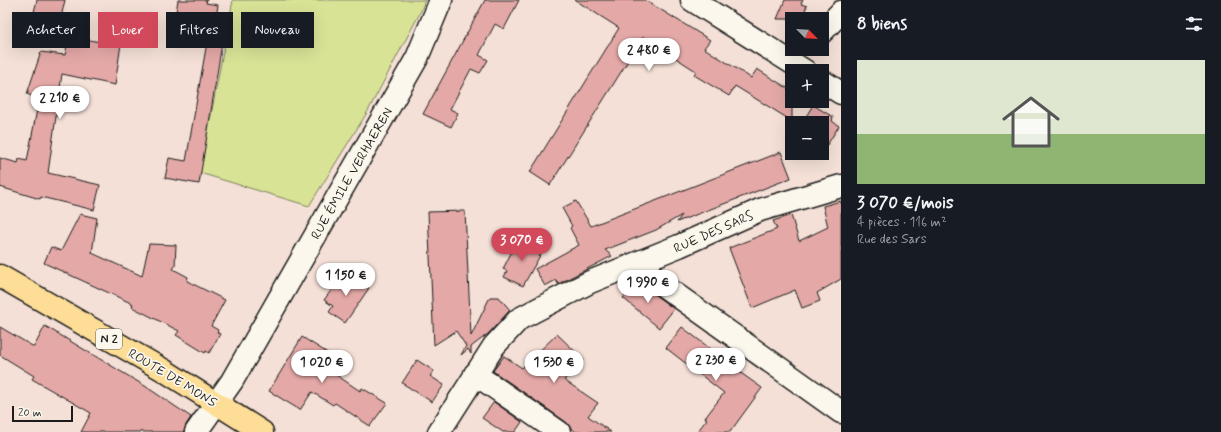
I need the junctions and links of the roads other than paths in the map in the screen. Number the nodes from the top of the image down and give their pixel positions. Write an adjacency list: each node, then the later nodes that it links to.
1 (441, 0): 12 (street, RUE ÉMILE VERHAEREN)
2 (692, 0): 5 (street)
3 (841, 12): 4 (street)
4 (829, 25)
5 (801, 61)
6 (829, 85): 7 (street)
7 (841, 93)
8 (841, 186): 9 (street, RUE DES SARS)
9 (642, 261): 11 (street, RUE DES SARS); 13 (street)
10 (0, 276): 12 (main road, ROUTE DE MONS / N 2)
11 (476, 374): 16 (street, RUE DES SARS); 17 (street)
12 (217, 403): 14 (street, RUE ÉMILE VERHAEREN); 15 (main road, ROUTE DE MONS / N 2)
13 (841, 412)
14 (196, 432)
15 (262, 432)
16 (439, 432)
17 (559, 432)

